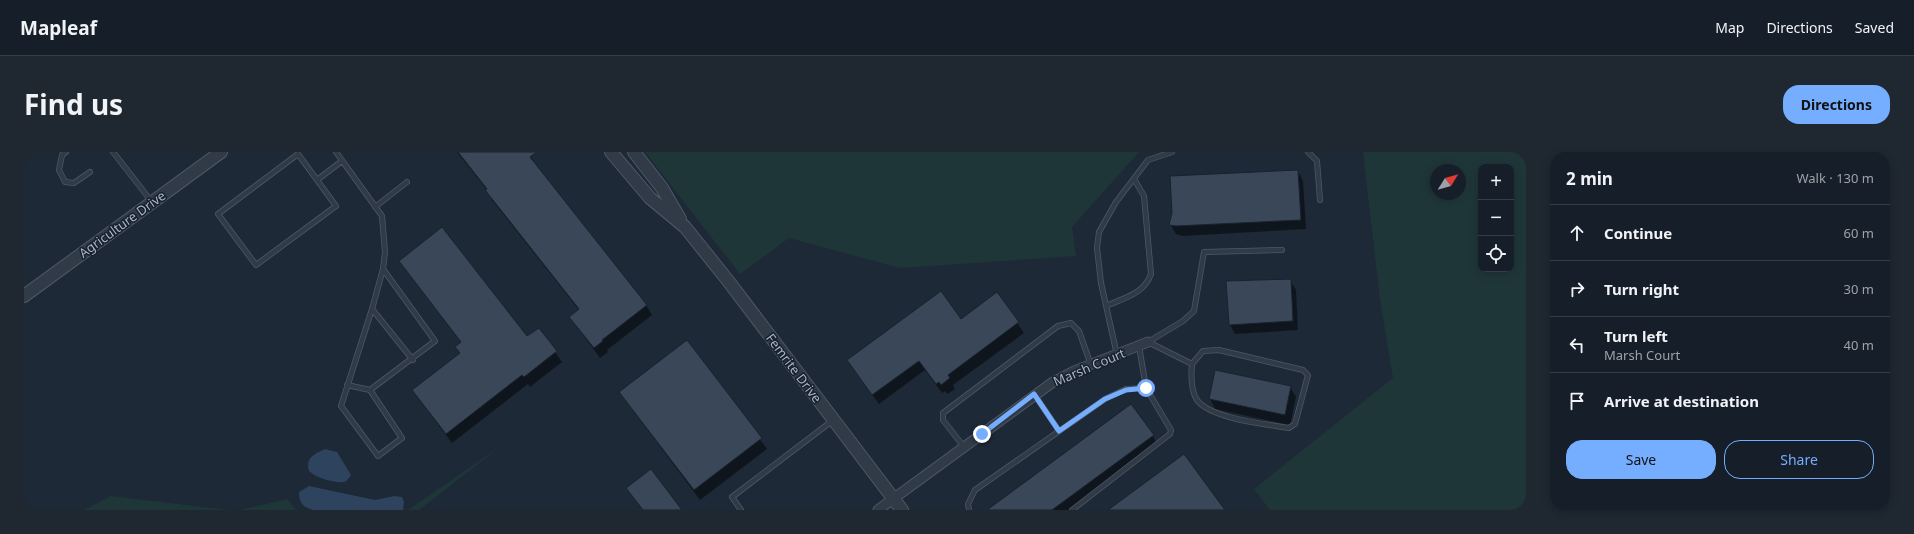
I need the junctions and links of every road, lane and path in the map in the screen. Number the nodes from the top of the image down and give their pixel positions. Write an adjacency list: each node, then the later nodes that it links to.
1 (66, 152): 10 (lane)
2 (113, 152): 15 (lane)
3 (221, 152): 15 (street, Agriculture Drive)
4 (336, 152): 9 (lane)
5 (611, 152): 17 (street, Femrite Drive)
6 (634, 152): 17 (street, Femrite Drive)
7 (1172, 152): 11 (lane)
8 (1308, 152): 14 (lane)
9 (342, 161): 12 (lane); 16 (lane)
10 (90, 172)
11 (1134, 179): 21 (lane); 21 (lane)
12 (317, 180): 12 (lane)
13 (407, 182): 16 (lane)
14 (1320, 200)
15 (152, 202): 20 (street, Agriculture Drive)
16 (375, 206): 19 (lane)
17 (685, 227): 32 (street, Femrite Drive)
18 (1282, 250): 23 (lane)
19 (383, 269): 22 (lane); 25 (lane)
20 (24, 296)
21 (1106, 306): 24 (lane)
22 (372, 309): 25 (lane); 28 (lane)
23 (1144, 344): 24 (street, Marsh Court); 26 (lane); 29 (lane)
24 (1117, 355): 27 (street, Marsh Court)
25 (413, 360): 30 (lane)
26 (1192, 364): 26 (lane)
27 (1091, 365): 31 (street, Marsh Court); 34 (lane)
28 (347, 385): 30 (lane); 30 (lane)
29 (1146, 388): 33 (lane); 40 (lane)
30 (370, 390)
31 (1034, 394): 33 (lane); 34 (street, Marsh Court)
32 (834, 420): 35 (street, Femrite Drive); 36 (lane)
33 (1059, 431): 39 (lane)
34 (964, 447): 35 (street, Marsh Court)
35 (893, 499): 37 (street, Marsh Court); 38 (street, Femrite Drive)
36 (741, 510)
37 (878, 510)
38 (902, 510)
39 (969, 510)
40 (1072, 510)

